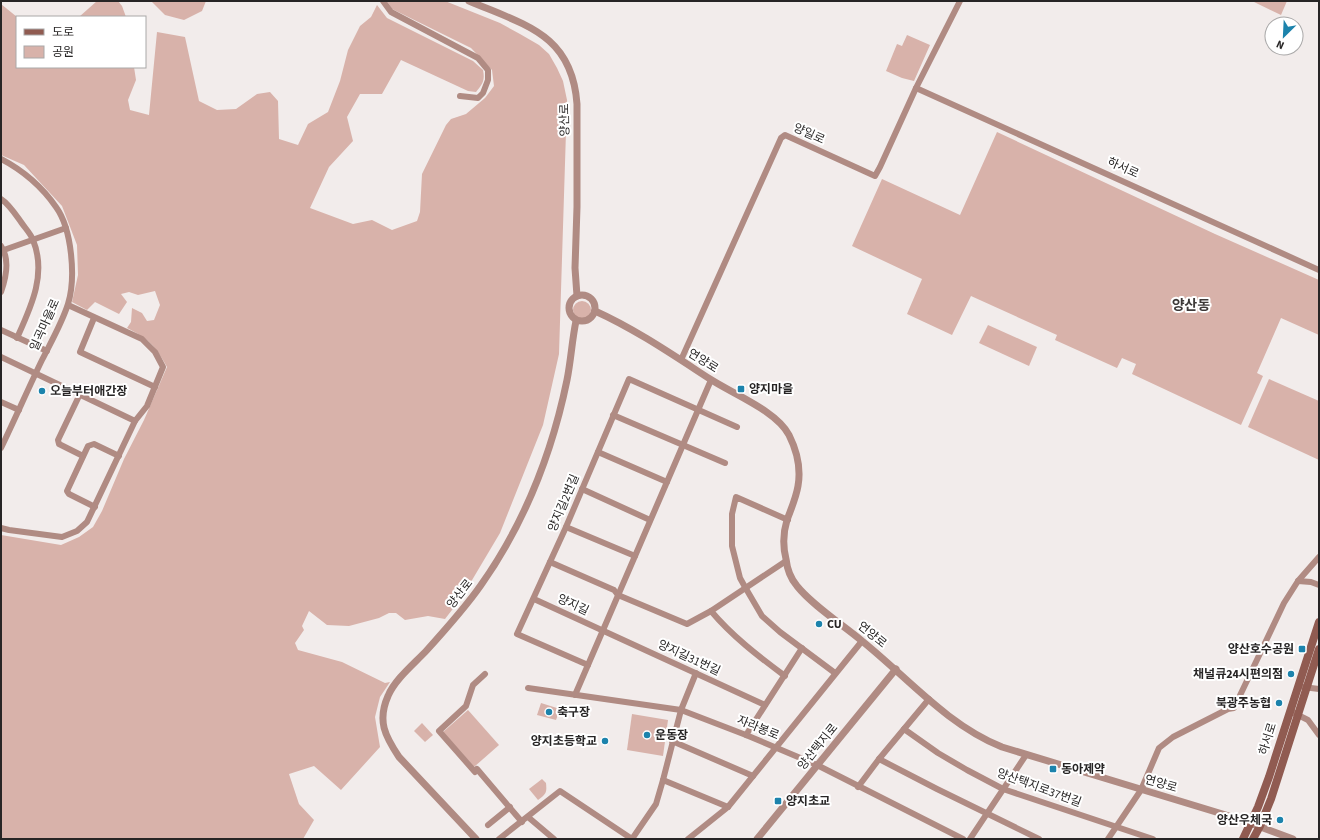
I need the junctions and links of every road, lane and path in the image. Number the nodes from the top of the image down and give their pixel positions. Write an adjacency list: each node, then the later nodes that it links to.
1 (383, 1): 5 (street)
2 (469, 1): 13 (street, 양산로)
3 (960, 1): 4 (street, 양일로)
4 (916, 88): 11 (street, 하서로); 22 (street, 양일로)
5 (460, 96)
6 (1, 159): 8 (street, 일곡마을로)
7 (1, 199): 9 (street)
8 (66, 228): 9 (street); 14 (street, 일곡마을로)
9 (33, 239): 10 (street); 19 (street)
10 (2, 249): 12 (street)
11 (1319, 270)
12 (1, 291)
13 (577, 296): 15 (street); 17 (street)
14 (68, 305): 16 (street); 20 (street, 일곡마을로)
15 (595, 312): 17 (street); 22 (street, 연양로)
16 (94, 318): 25 (street); 25 (street)
17 (576, 320): 99 (street, 양산로)
18 (1, 330): 19 (street)
19 (17, 338): 20 (street)
20 (47, 351): 23 (street, 일곡마을로)
21 (1, 357): 23 (street)
22 (680, 360): 24 (street, 연양로)
23 (36, 373): 26 (street); 28 (street, 일곡마을로)
24 (711, 380): 29 (street); 43 (street, 연양로)
25 (155, 387): 31 (street)
26 (80, 394): 31 (street); 36 (street)
27 (1, 402): 28 (street)
28 (19, 410): 34 (street, 일곡마을로)
29 (698, 410): 30 (street, 양지길2번길); 32 (street); 33 (street)
30 (613, 415): 33 (street); 35 (street, 양지길2번길)
31 (136, 421): 37 (street)
32 (737, 426)
33 (682, 445): 38 (street); 39 (street)
34 (1, 448)
35 (598, 452): 39 (street); 40 (street, 양지길2번길)
36 (83, 456): 37 (street); 41 (street)
37 (119, 456): 41 (street)
38 (725, 463)
39 (667, 482): 42 (street)
40 (582, 489): 42 (street); 44 (street, 양지길2번길)
41 (95, 507): 45 (street)
42 (650, 520): 46 (street)
43 (788, 520): 48 (street, 연양로); 52 (street)
44 (566, 526): 46 (street); 49 (street, 양지길2번길)
45 (1, 528)
46 (635, 556): 53 (street)
47 (1319, 557): 50 (street)
48 (786, 561): 52 (street); 58 (street, 연양로)
49 (550, 562): 53 (street); 54 (street, 양지길2번길)
50 (1298, 581): 51 (street); 89 (street)
51 (1319, 585)
52 (745, 587): 55 (street); 59 (street)
53 (618, 595): 55 (street); 57 (street)
54 (534, 598): 57 (street, 양지길); 61 (street, 양지길2번길)
55 (711, 611): 66 (street)
56 (1319, 622): 67 (main road, 하서로)
57 (603, 631): 61 (street); 63 (street, 양지길31번길)
58 (862, 641): 62 (street, 연양로); 64 (street)
59 (802, 648): 64 (street); 66 (street)
60 (1319, 649): 69 (main road, 하서로)
61 (588, 665): 71 (street)
62 (896, 669): 72 (street, 연양로); 84 (street, 양산택지로)
63 (696, 673): 73 (street, 양지길31번길); 74 (street)
64 (835, 673): 81 (street)
65 (485, 674): 90 (street)
66 (785, 676): 73 (street)
67 (1298, 686): 69 (street); 75 (main road, 하서로)
68 (528, 688): 71 (street, 자라봉로)
69 (1306, 688): 70 (street); 76 (main road, 하서로)
70 (1319, 689)
71 (575, 695): 74 (street, 자라봉로)
72 (929, 699): 77 (street); 82 (street, 연양로)
73 (765, 705): 78 (street)
74 (681, 710): 78 (street, 자라봉로); 80 (street)
75 (1290, 711): 76 (street); 94 (main road, 하서로)
76 (1298, 715): 79 (street); 96 (main road, 하서로)
77 (904, 729): 83 (street); 88 (street, 양산택지로37번길)
78 (746, 735): 81 (street, 자라봉로)
79 (1319, 735)
80 (672, 741): 85 (street); 86 (street)
81 (777, 748): 84 (street, 자라봉로); 85 (street)
82 (1026, 755): 88 (street); 89 (street, 연양로)
83 (880, 759): 87 (street); 92 (street)
84 (817, 765): 87 (street, 자라봉로); 104 (street, 양산택지로)
85 (753, 776): 91 (street)
86 (663, 780): 91 (street); 102 (street)
87 (858, 787): 105 (street, 자라봉로)
88 (1003, 789): 92 (street); 97 (street, 양산택지로37번길)
89 (1141, 790): 94 (street, 연양로); 97 (street)
90 (510, 807): 93 (street); 95 (street)
91 (728, 807): 103 (street)
92 (987, 814): 98 (street); 106 (street)
93 (525, 819): 100 (street); 101 (street); 102 (street)
94 (1251, 823): 96 (street, 연양로); 109 (main road, 하서로)
95 (488, 825)
96 (1260, 826): 110 (main road, 하서로); 111 (street, 연양로)
97 (1116, 827): 107 (street); 108 (street, 양산택지로37번길)
98 (1037, 838)
99 (476, 839)
100 (499, 839)
101 (554, 839)
102 (632, 839)
103 (688, 839)
104 (757, 839)
105 (963, 839)
106 (970, 839)
107 (1108, 839)
108 (1153, 839)
109 (1243, 839)
110 (1253, 839)
111 (1293, 839)

